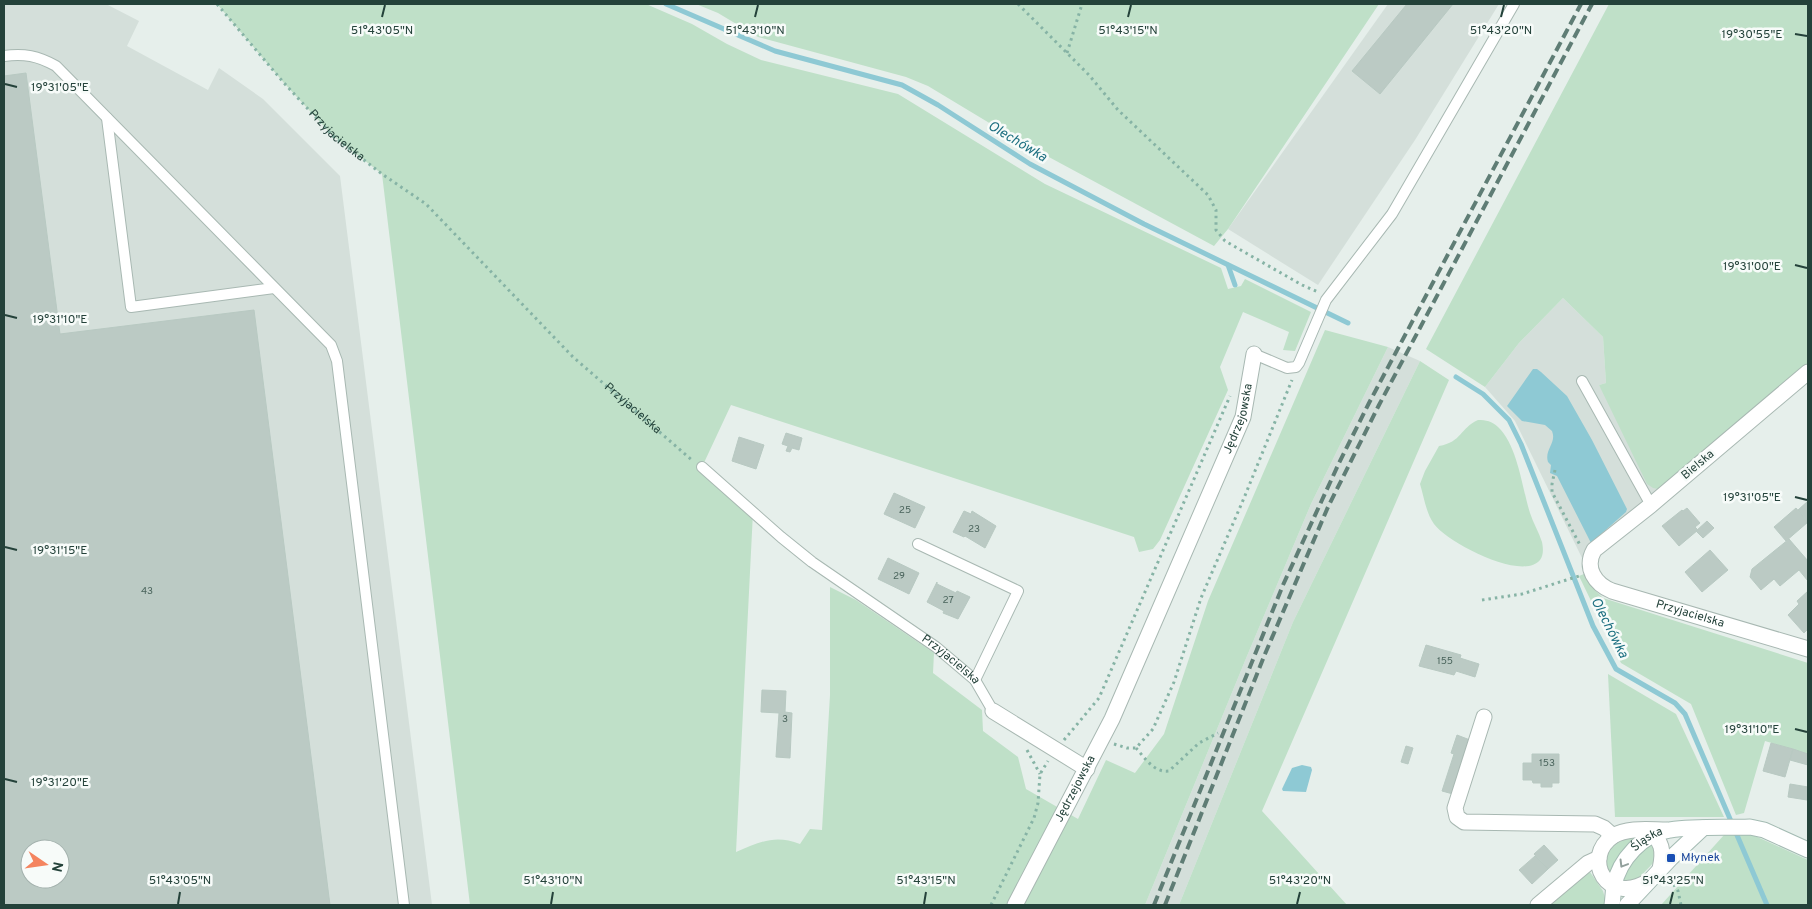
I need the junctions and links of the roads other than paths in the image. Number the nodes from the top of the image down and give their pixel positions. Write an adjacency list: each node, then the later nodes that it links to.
1 (1514, 4): 5 (lane, Jędrzejowska)
2 (4, 56): 3 (lane)
3 (107, 118): 4 (lane); 4 (lane)
4 (274, 288): 25 (lane)
5 (1254, 354): 16 (street, Jędrzejowska)
6 (1808, 372): 9 (street, Bielska)
7 (1582, 381): 9 (lane)
8 (702, 467): 13 (lane, Przyjacielska)
9 (1651, 505): 11 (street, Bielska)
10 (918, 544): 13 (lane)
11 (1590, 560): 12 (street, Przyjacielska)
12 (1808, 649)
13 (975, 680): 14 (lane, Przyjacielska)
14 (993, 711): 16 (street, Przyjacielska)
15 (1484, 717): 19 (street)
16 (1087, 769): 26 (street, Jędrzejowska)
17 (1702, 828): 18 (street, Śląska); 20 (street, Śląska); 22 (street, Śląska)
18 (1656, 831): 19 (street); 22 (street); 24 (street, Śląska, one-way to 24)
19 (1614, 836): 21 (street)
20 (1808, 850)
21 (1599, 858): 24 (street); 27 (street)
22 (1660, 869): 23 (street, Śląska)
23 (1649, 881): 24 (street); 29 (street)
24 (1614, 887): 28 (street)
25 (404, 905)
26 (1015, 905)
27 (1538, 905)
28 (1612, 905)
29 (1627, 905)

